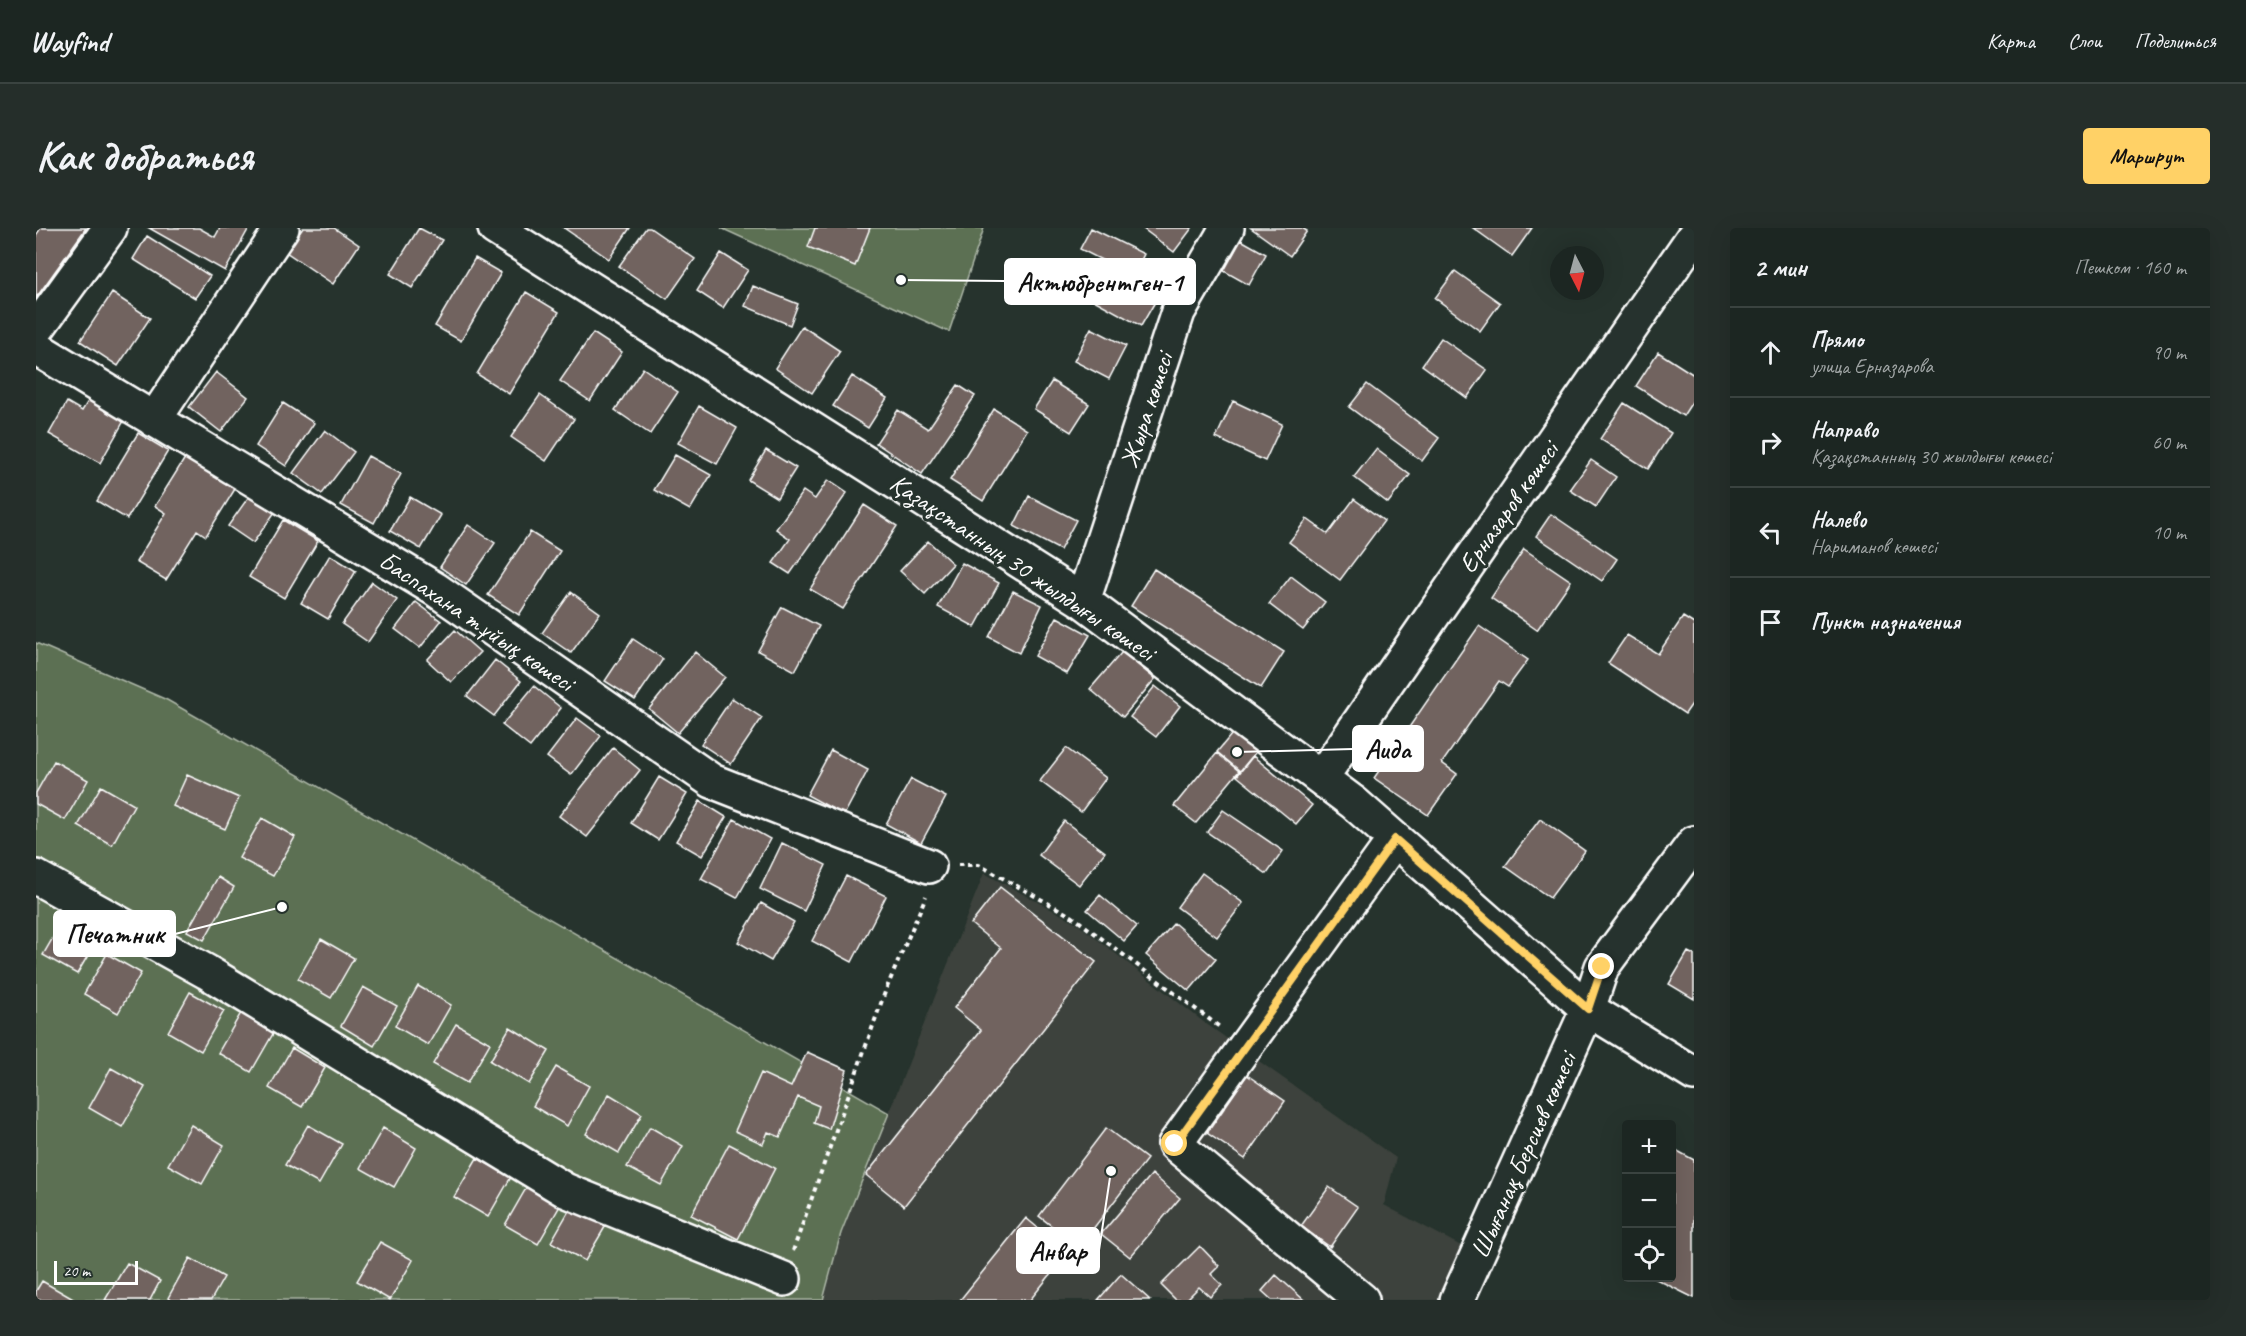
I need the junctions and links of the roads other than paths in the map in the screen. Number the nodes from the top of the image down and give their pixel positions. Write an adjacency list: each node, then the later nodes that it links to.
1 (110, 228): 6 (street)
2 (282, 228): 8 (street)
3 (495, 228): 9 (street, Қазақстанның 30 жылдығы көшесі)
4 (1227, 228): 9 (street, Жыра көшесі)
5 (1694, 236): 10 (street, Ерназаров көшесі)
6 (36, 330)
7 (36, 348): 8 (street, Баспахана тұйық көшесі)
8 (154, 420): 13 (street, Баспахана тұйық көшесі)
9 (1083, 600): 10 (street, Қазақстанның 30 жылдығы көшесі)
10 (1321, 778): 11 (street, Қазақстанның 30 жылдығы көшесі)
11 (1395, 839): 15 (street, Қазақстанның 30 жылдығы көшесі); 18 (street)
12 (1694, 843): 15 (street, Шығанақ Берсиев көшесі)
13 (929, 866)
14 (36, 878): 17 (street)
15 (1588, 1009): 16 (street, Қазақстанның 30 жылдығы көшесі); 19 (street, Шығанақ Берсиев көшесі)
16 (1694, 1074)
17 (784, 1279)
18 (1362, 1300)
19 (1457, 1300)

